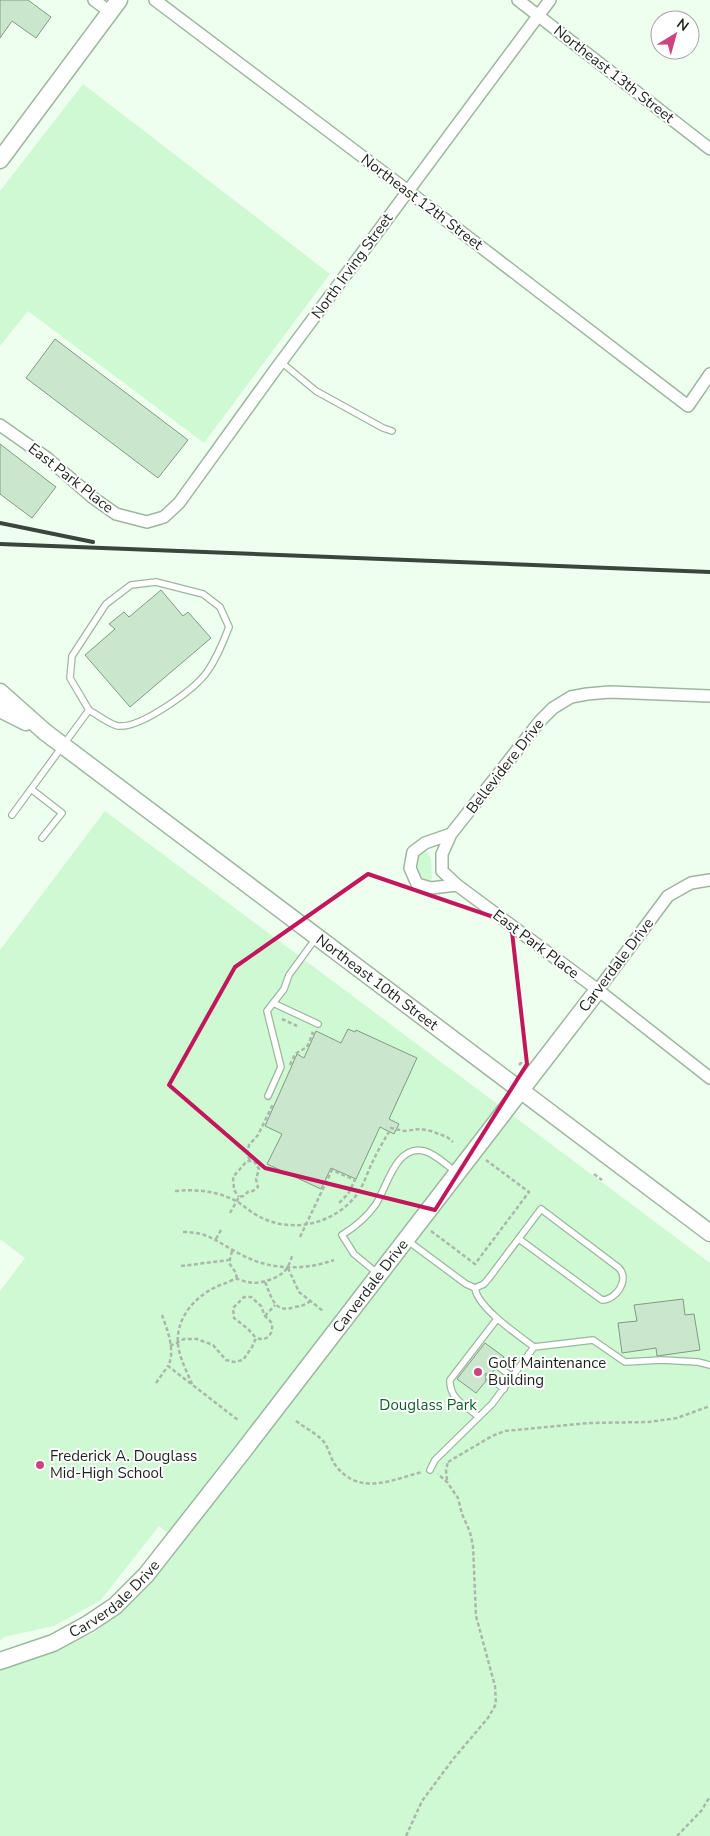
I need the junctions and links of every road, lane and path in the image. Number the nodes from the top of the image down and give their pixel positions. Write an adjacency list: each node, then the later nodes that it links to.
1 (94, 0): 5 (street)
2 (155, 0): 9 (street, Northeast 12th Street)
3 (518, 0): 6 (street, Northeast 13th Street)
4 (550, 0): 6 (street, North Irving Street)
5 (115, 6): 8 (main road)
6 (538, 15): 7 (street, Northeast 13th Street); 9 (street, North Irving Street)
7 (710, 149)
8 (0, 160)
9 (408, 191): 10 (street, North Irving Street); 11 (street, Northeast 12th Street)
10 (281, 362): 13 (lane); 14 (street, North Irving Street)
11 (710, 374)
12 (0, 425): 14 (street, East Park Place)
13 (392, 431)
14 (147, 522)
15 (0, 692): 19 (main road, Northeast 10th Street)
16 (710, 696): 23 (street, Bellevidere Drive)
17 (0, 709): 19 (main road, Northeast 10th Street)
18 (89, 710): 18 (lane); 20 (lane)
19 (46, 732): 20 (main road, Northeast 10th Street)
20 (63, 746): 21 (lane); 27 (main road, Northeast 10th Street)
21 (31, 789): 22 (lane); 24 (lane)
22 (12, 815)
23 (451, 834): 26 (street, East Park Place); 26 (street)
24 (42, 838)
25 (710, 880): 28 (street, Carverdale Drive)
26 (457, 885): 28 (street, East Park Place)
27 (317, 936): 29 (lane); 32 (main road, Northeast 10th Street)
28 (598, 990): 31 (street, East Park Place); 32 (main road, Carverdale Drive)
29 (273, 1004): 30 (lane); 33 (lane)
30 (318, 1024)
31 (710, 1078)
32 (521, 1090): 36 (main road, Carverdale Drive); 48 (main road, Northeast 10th Street)
33 (268, 1096)
34 (454, 1142): 44 (path)
35 (486, 1160): 46 (path)
36 (457, 1173): 52 (main road, Carverdale Drive); 59 (lane)
37 (594, 1174): 38 (path)
38 (602, 1180)
39 (175, 1191): 41 (path)
40 (239, 1197): 40 (path); 41 (path)
41 (237, 1202): 43 (path); 44 (path)
42 (338, 1204): 44 (path)
43 (230, 1213)
44 (306, 1225): 49 (path)
45 (222, 1228): 50 (path)
46 (431, 1230)
47 (183, 1232): 50 (path)
48 (710, 1233)
49 (300, 1237)
50 (216, 1239): 53 (path)
51 (519, 1239): 51 (lane); 62 (lane)
52 (406, 1240): 59 (main road, Carverdale Drive); 62 (lane)
53 (232, 1250): 55 (path); 58 (path)
54 (292, 1256): 58 (path)
55 (229, 1260): 57 (path); 60 (path)
56 (334, 1260): 58 (path)
57 (181, 1266)
58 (288, 1268): 61 (path); 63 (path)
59 (379, 1275): 87 (main road, Carverdale Drive)
60 (237, 1279): 61 (path); 70 (path)
61 (265, 1282): 64 (path)
62 (475, 1288): 68 (lane)
63 (310, 1301): 64 (path); 65 (path)
64 (275, 1305): 67 (path)
65 (323, 1311)
66 (162, 1315): 71 (path)
67 (265, 1316): 69 (path); 69 (path)
68 (497, 1319): 72 (lane); 82 (lane)
69 (256, 1338): 70 (path)
70 (178, 1342): 71 (path); 79 (path)
71 (170, 1346): 74 (path)
72 (534, 1347): 73 (lane); 77 (lane)
73 (710, 1365)
74 (168, 1366): 78 (path); 79 (path)
75 (498, 1366): 77 (lane)
76 (489, 1377): 80 (lane)
77 (512, 1378): 80 (lane)
78 (156, 1382)
79 (192, 1384): 83 (path)
80 (504, 1389): 82 (lane)
81 (710, 1406): 85 (path)
82 (479, 1417): 86 (lane)
83 (238, 1420)
84 (296, 1421): 86 (path)
85 (448, 1461): 86 (path); 89 (path)
86 (430, 1470)
87 (0, 1661)
88 (710, 1796): 90 (path)
89 (406, 1836)
90 (677, 1836)

